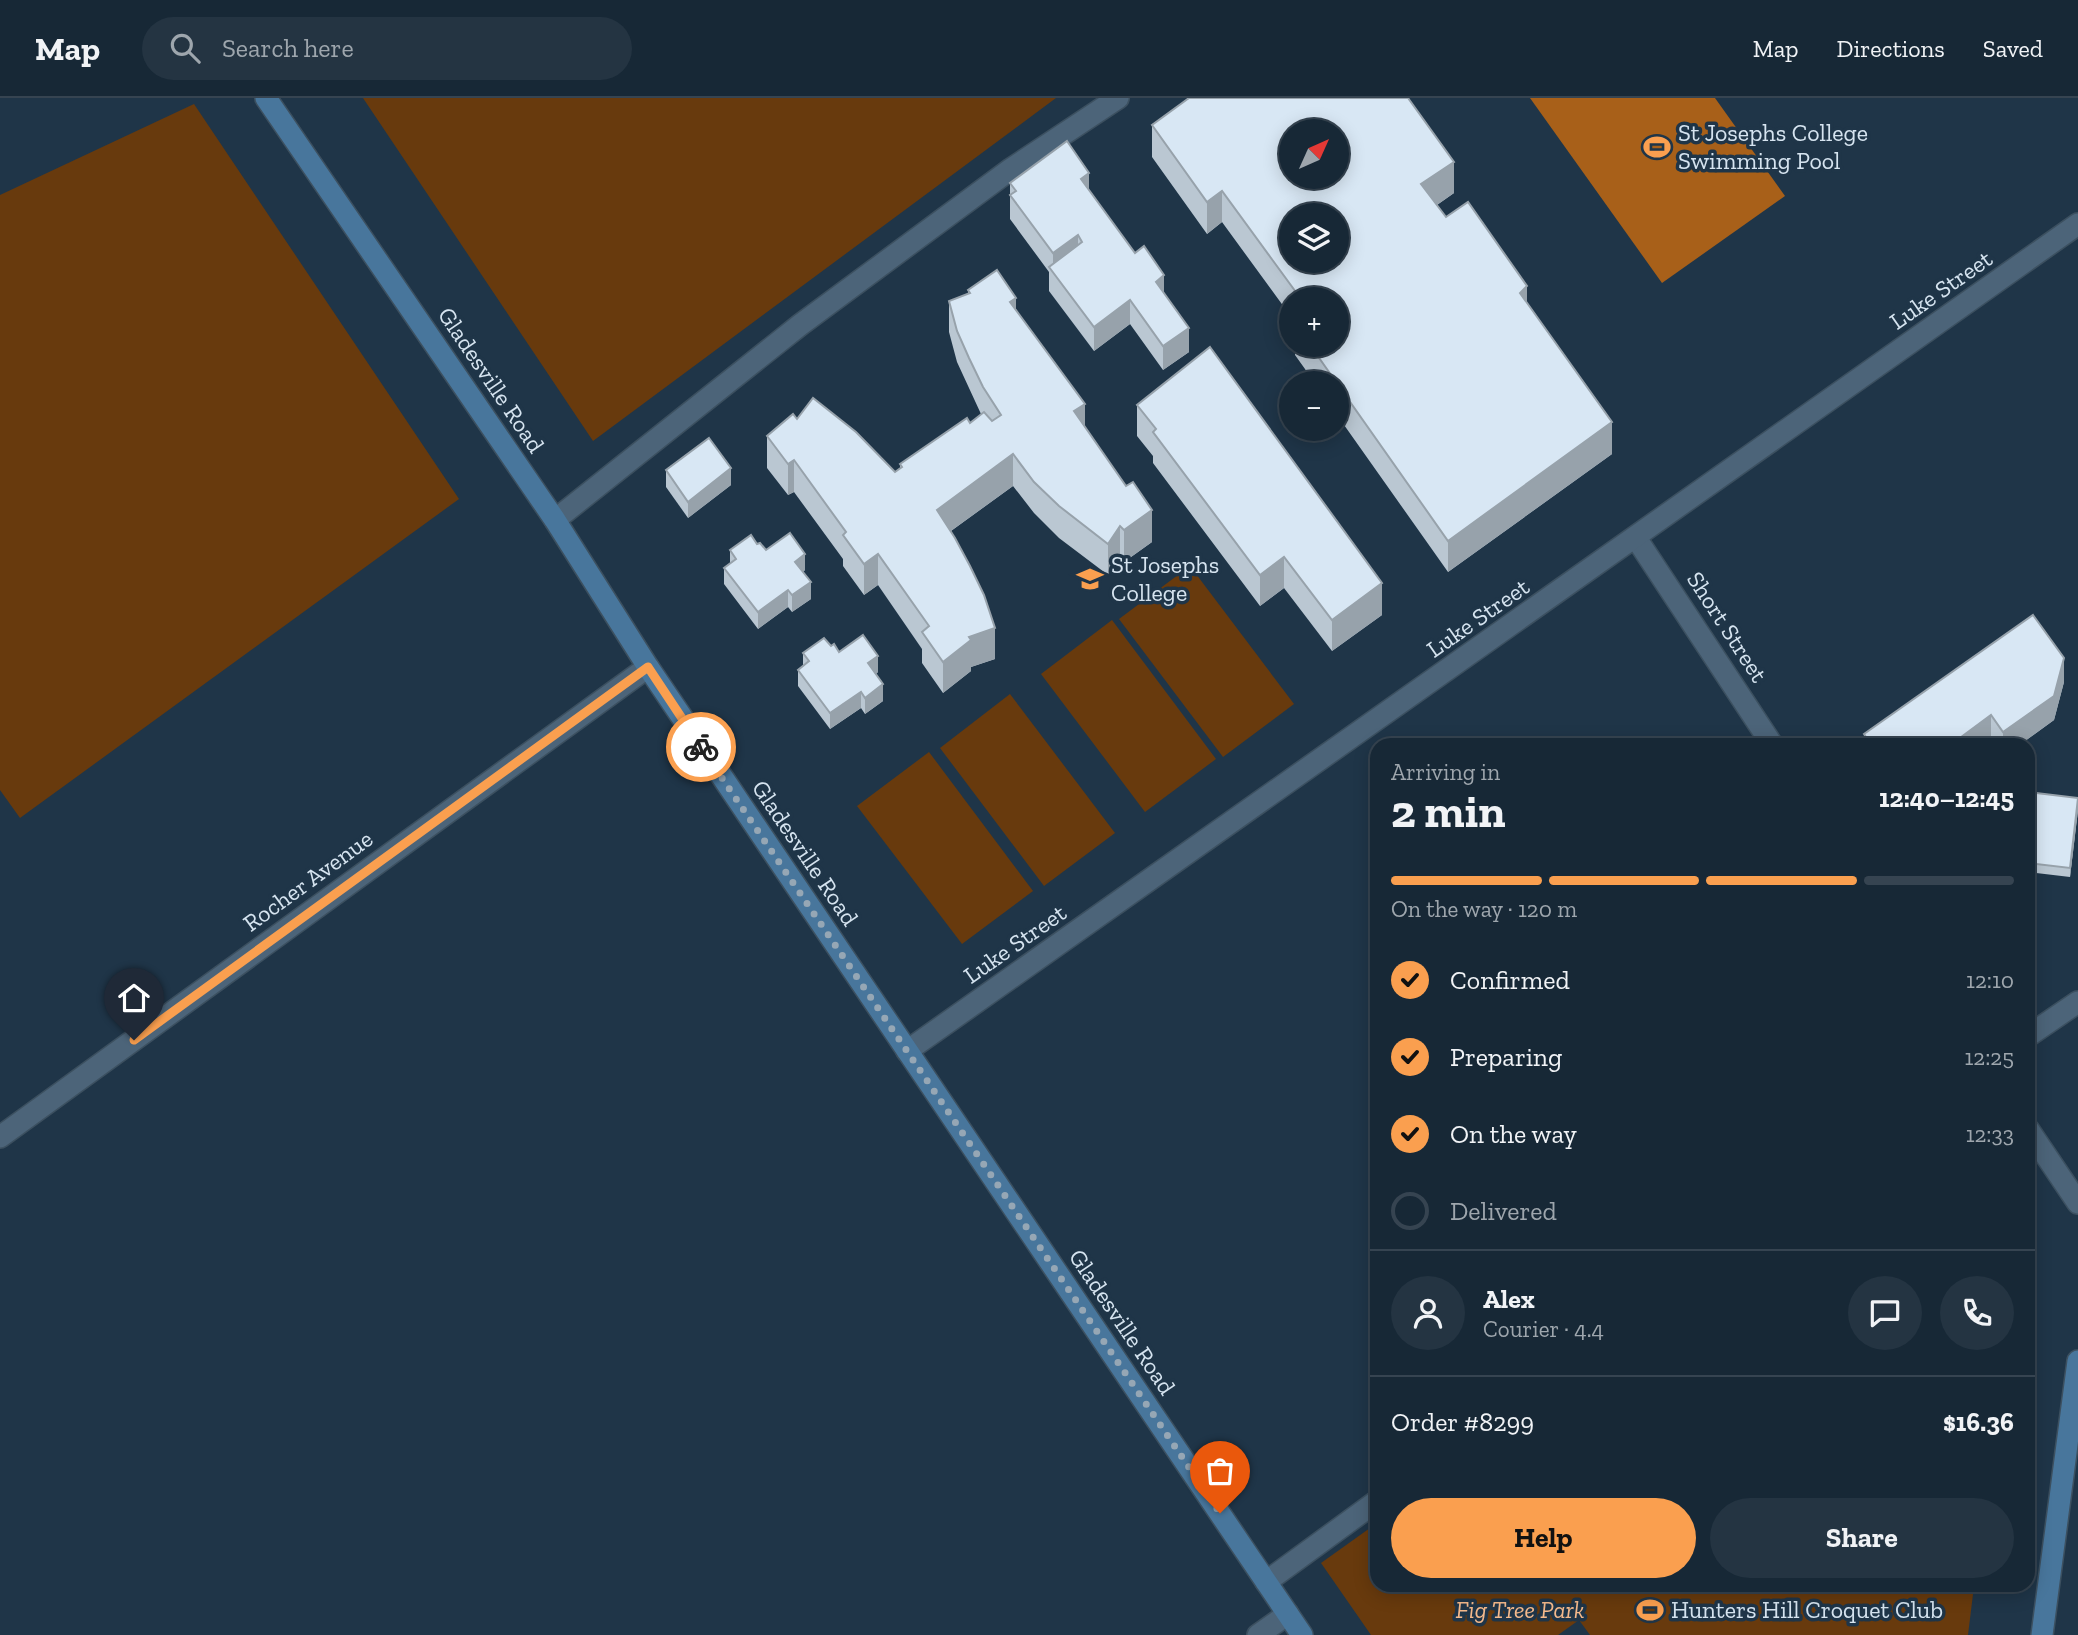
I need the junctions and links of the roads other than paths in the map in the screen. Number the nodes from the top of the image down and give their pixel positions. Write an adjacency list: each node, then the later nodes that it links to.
1 (266, 98): 4 (street, Gladesville Road)
2 (1118, 98): 4 (street)
3 (2078, 224): 5 (street, Luke Street)
4 (555, 520): 6 (street, Gladesville Road)
5 (1636, 538): 7 (street, Short Street); 10 (street, Luke Street)
6 (648, 667): 10 (street, Gladesville Road); 11 (street, Rocher Avenue)
7 (1768, 738)
8 (2078, 1002): 9 (street)
9 (2035, 1031)
10 (907, 1051): 16 (street, Gladesville Road)
11 (0, 1137)
12 (2035, 1139): 13 (street)
13 (2078, 1203)
14 (2078, 1361): 20 (street)
15 (1370, 1506): 16 (street)
16 (1266, 1582): 17 (street, Gladesville Road)
17 (1288, 1614): 18 (street); 19 (street, Gladesville Road)
18 (1258, 1635)
19 (1302, 1635)
20 (2042, 1635)

